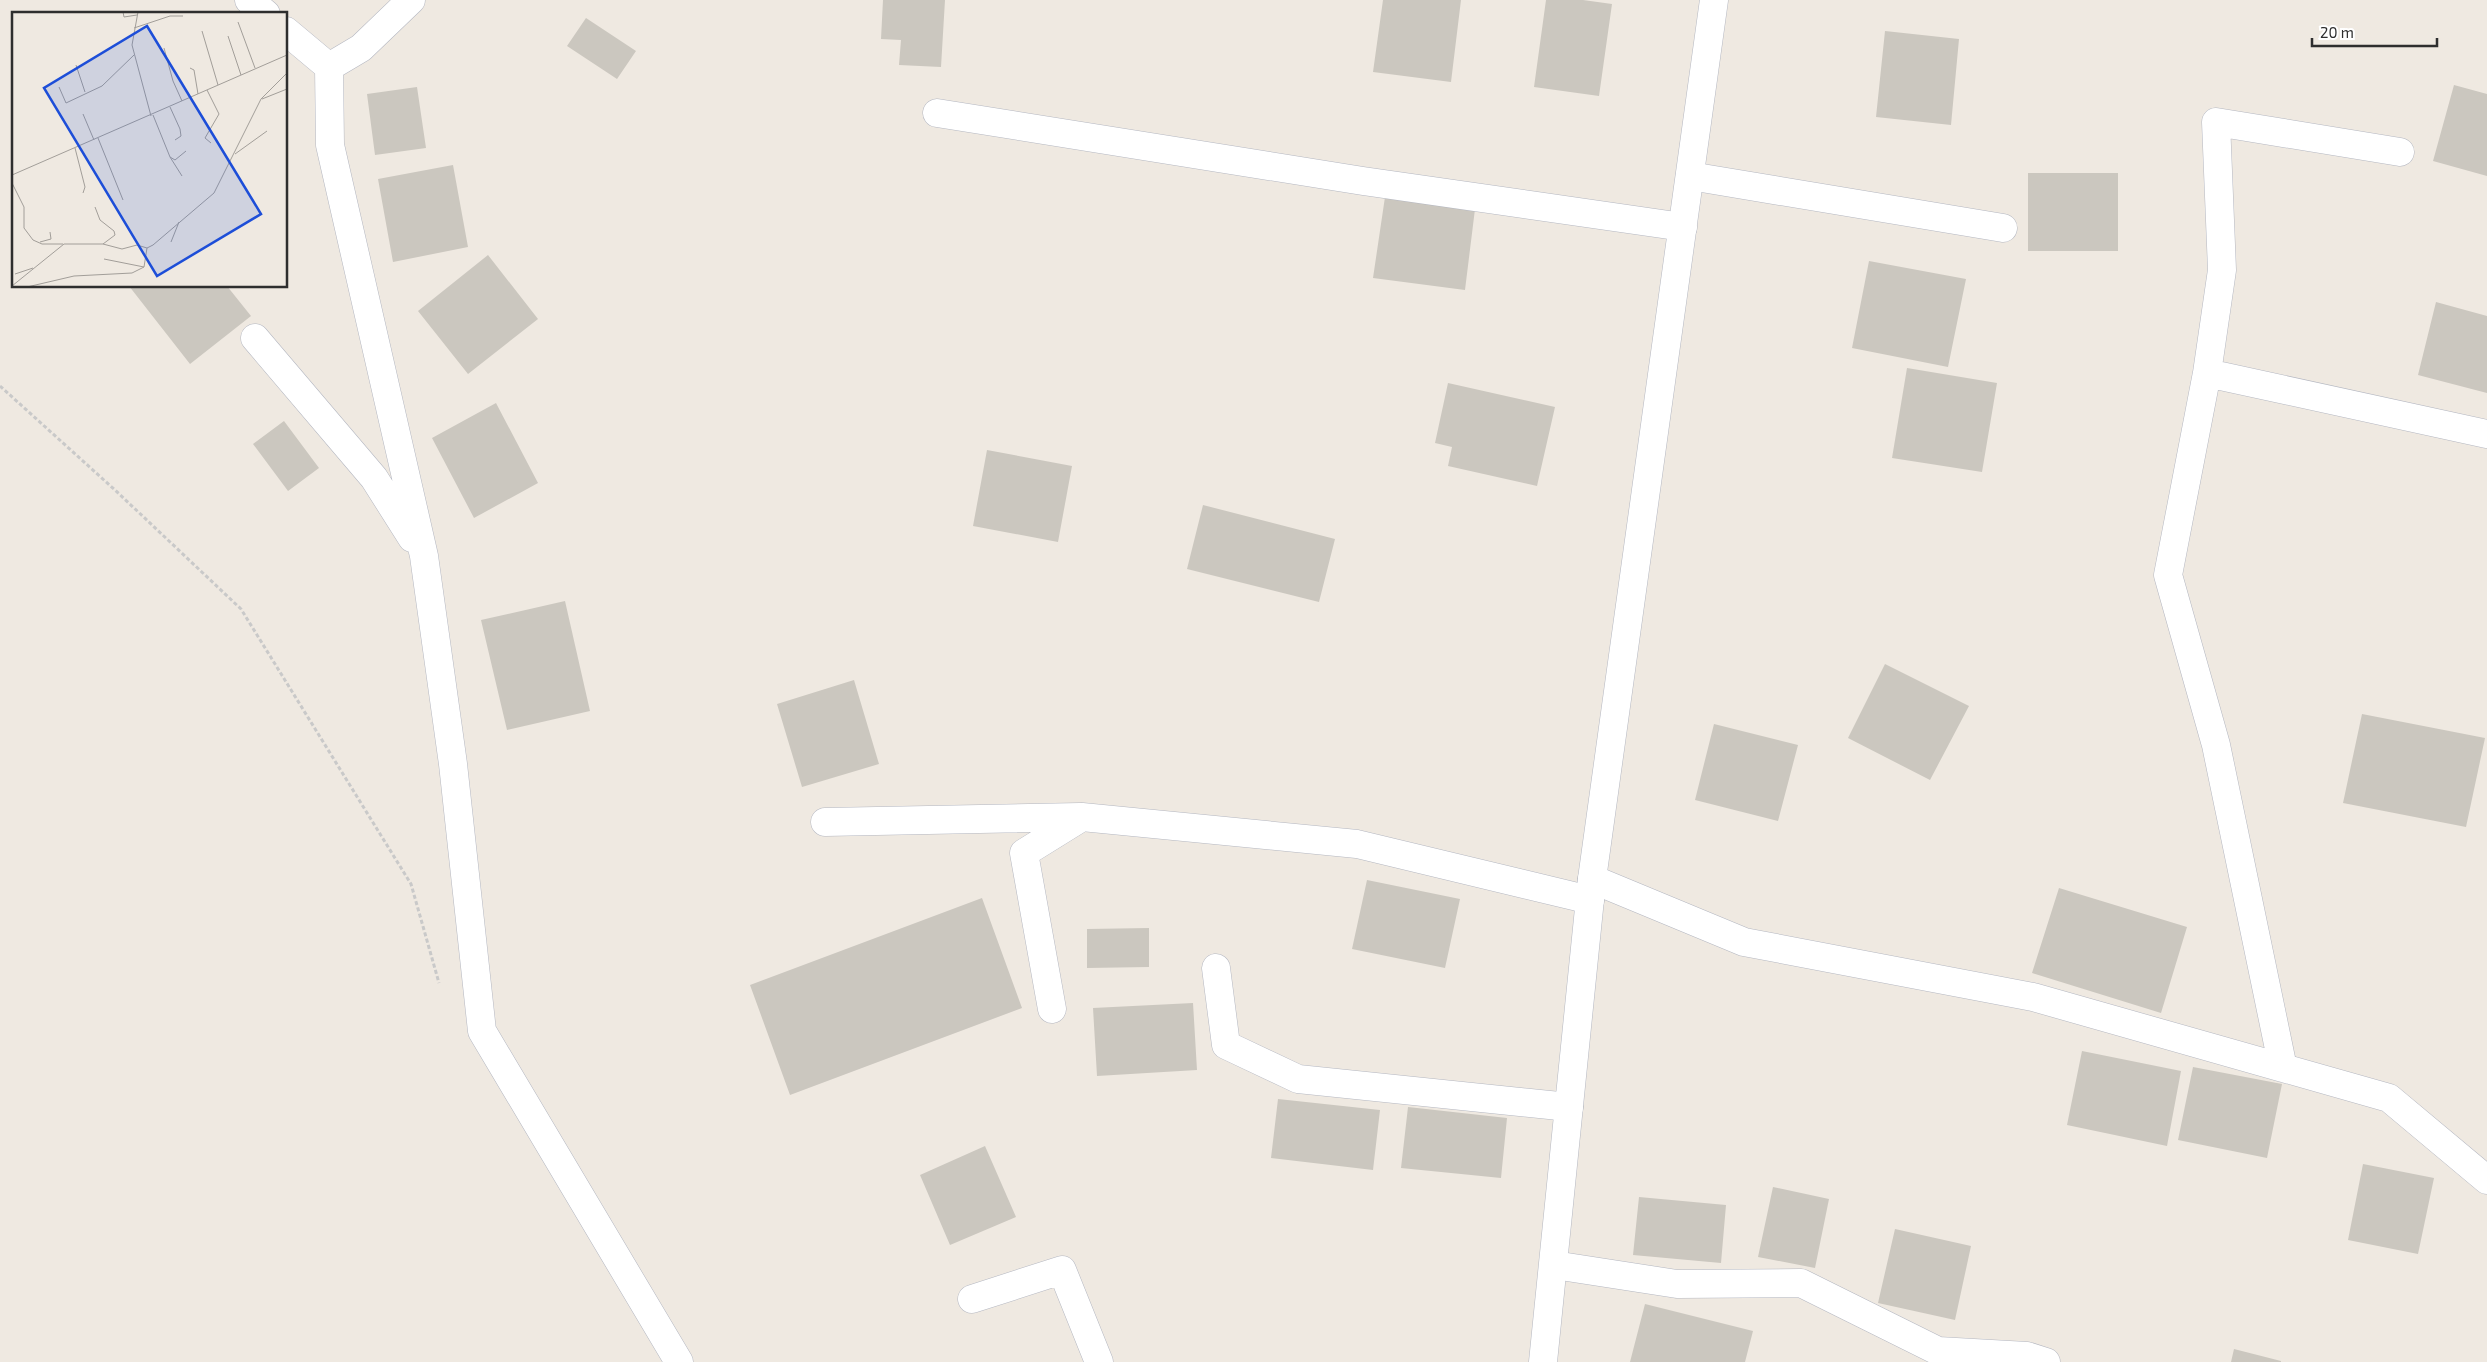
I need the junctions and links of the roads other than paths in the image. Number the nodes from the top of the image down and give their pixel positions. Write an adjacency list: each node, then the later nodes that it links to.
1 (249, 0): 4 (street)
2 (411, 0): 6 (street)
3 (1714, 0): 9 (street)
4 (264, 12)
5 (288, 33): 6 (street)
6 (329, 67): 15 (street)
7 (937, 113): 10 (street)
8 (2400, 152): 13 (street)
9 (1690, 176): 10 (street); 11 (street)
10 (1683, 228): 18 (street)
11 (2003, 228)
12 (255, 338): 15 (street)
13 (2207, 373): 14 (street); 21 (street)
14 (2487, 434)
15 (424, 556): 26 (street)
16 (1082, 817): 17 (street); 18 (street); 20 (street)
17 (825, 822)
18 (1591, 890): 21 (street); 22 (street)
19 (1216, 968): 22 (street)
20 (1052, 1009)
21 (2282, 1068): 23 (street)
22 (1569, 1107): 24 (street)
23 (2487, 1180)
24 (1554, 1265): 28 (street); 29 (street)
25 (972, 1299): 27 (street)
26 (679, 1362)
27 (1099, 1362)
28 (1543, 1362)
29 (2046, 1362)

